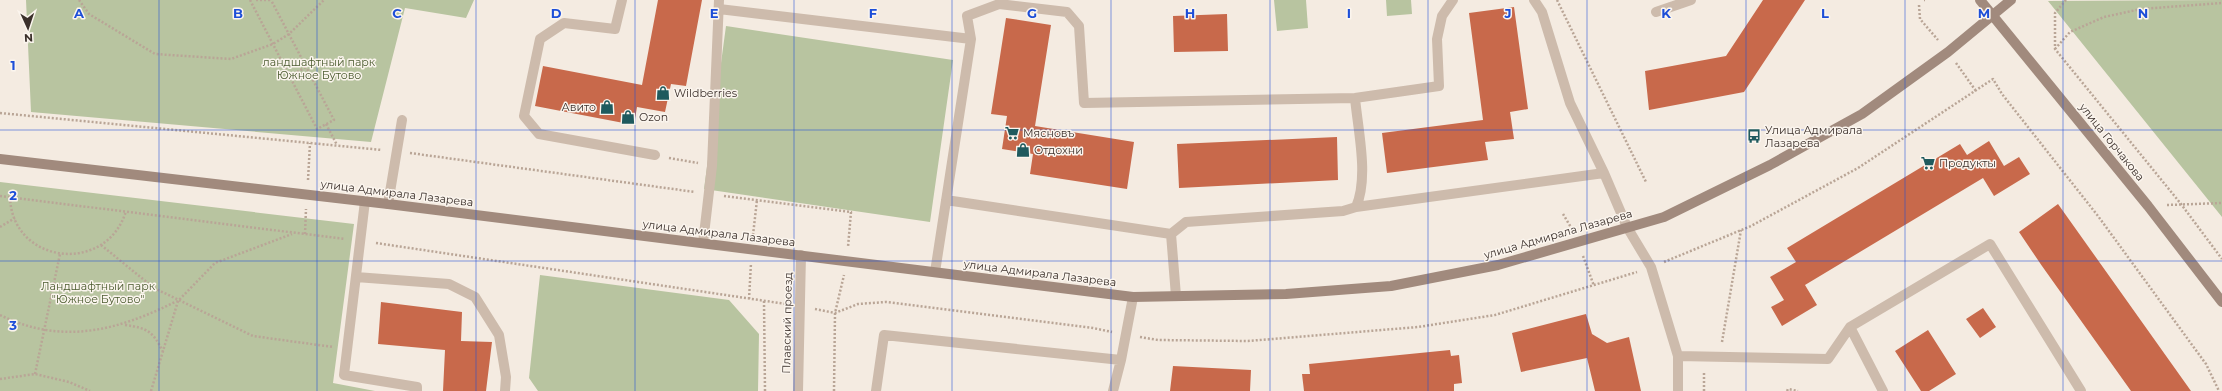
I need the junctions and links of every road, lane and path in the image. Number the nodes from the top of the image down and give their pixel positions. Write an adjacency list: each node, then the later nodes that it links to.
1 (79, 0): 20 (path)
2 (250, 0): 20 (path)
3 (256, 0): 4 (path)
4 (271, 0): 18 (path)
5 (324, 0): 18 (path)
6 (622, 0): 30 (street)
7 (1454, 0): 24 (street)
8 (1534, 0): 33 (street)
9 (1557, 0): 34 (path)
10 (1691, 0): 16 (street)
11 (1980, 0): 17 (street, улица Горчакова)
12 (2012, 0): 17 (street, улица Адмирала Лазарева)
13 (2066, 0): 21 (path)
14 (2222, 2): 21 (path)
15 (719, 4): 19 (street); 32 (street)
16 (1656, 12)
17 (1994, 16): 42 (street, улица Горчакова); 47 (street, улица Адмирала Лазарева)
18 (289, 34): 20 (path); 22 (path)
19 (972, 38): 24 (street); 37 (street)
20 (273, 44): 23 (path)
21 (2055, 49): 41 (path)
22 (306, 67): 23 (path); 27 (path)
23 (290, 76): 27 (path)
24 (1355, 98): 43 (street)
25 (0, 112): 28 (path)
26 (402, 120): 29 (street)
27 (326, 124): 28 (path)
28 (338, 146): 29 (path)
29 (396, 151): 35 (path); 40 (street)
30 (656, 155): 32 (path)
31 (0, 159): 38 (street, улица Адмирала Лазарева)
32 (712, 166): 35 (street)
33 (1604, 173): 43 (street); 47 (street)
34 (1646, 182)
35 (709, 194): 51 (street); 56 (path)
36 (10, 197): 45 (path)
37 (946, 200): 50 (street); 57 (street)
38 (365, 201): 40 (street, улица Адмирала Лазарева); 58 (street)
39 (2222, 203): 41 (path)
40 (388, 204): 51 (street, улица Адмирала Лазарева)
41 (2181, 204): 42 (path); 55 (path)
42 (2148, 206): 63 (street, улица Горчакова)
43 (1356, 207): 50 (street)
44 (126, 211): 52 (path)
45 (15, 218): 46 (path); 53 (path)
46 (0, 227)
47 (1627, 227): 59 (street, улица Адмирала Лазарева); 70 (street)
48 (1741, 230): 71 (path)
49 (294, 233): 61 (path)
50 (1171, 234): 59 (street)
51 (703, 243): 54 (street, улица Адмирала Лазарева)
52 (101, 245): 53 (path); 61 (path)
53 (60, 254): 67 (path)
54 (801, 255): 56 (street, улица Адмирала Лазарева); 80 (street, Плавский проезд)
55 (2222, 259)
56 (847, 260): 57 (street, улица Адмирала Лазарева); 81 (path)
57 (935, 272): 60 (street, улица Адмирала Лазарева)
58 (356, 277): 68 (street); 78 (street)
59 (1176, 296): 60 (street, улица Адмирала Лазарева)
60 (1133, 297): 72 (street)
61 (178, 301): 65 (path); 68 (path); 69 (path)
62 (764, 301): 79 (path)
63 (2222, 302)
64 (0, 315): 67 (path)
65 (124, 325): 67 (path); 69 (path)
66 (1850, 327): 71 (street); 87 (street); 88 (street)
67 (45, 329): 73 (path)
68 (347, 349): 77 (street)
69 (163, 353): 76 (path)
70 (1678, 356): 71 (street); 84 (street)
71 (1720, 357)
72 (1121, 360): 82 (street); 83 (street)
73 (35, 374): 74 (path); 75 (path)
74 (0, 379)
75 (90, 391)
76 (151, 391)
77 (417, 391)
78 (506, 391)
79 (765, 391)
80 (798, 391)
81 (834, 391)
82 (876, 391)
83 (1113, 391)
84 (1678, 391)
85 (1787, 391): 86 (path)
86 (1798, 391)
87 (1883, 391)
88 (2082, 391)

